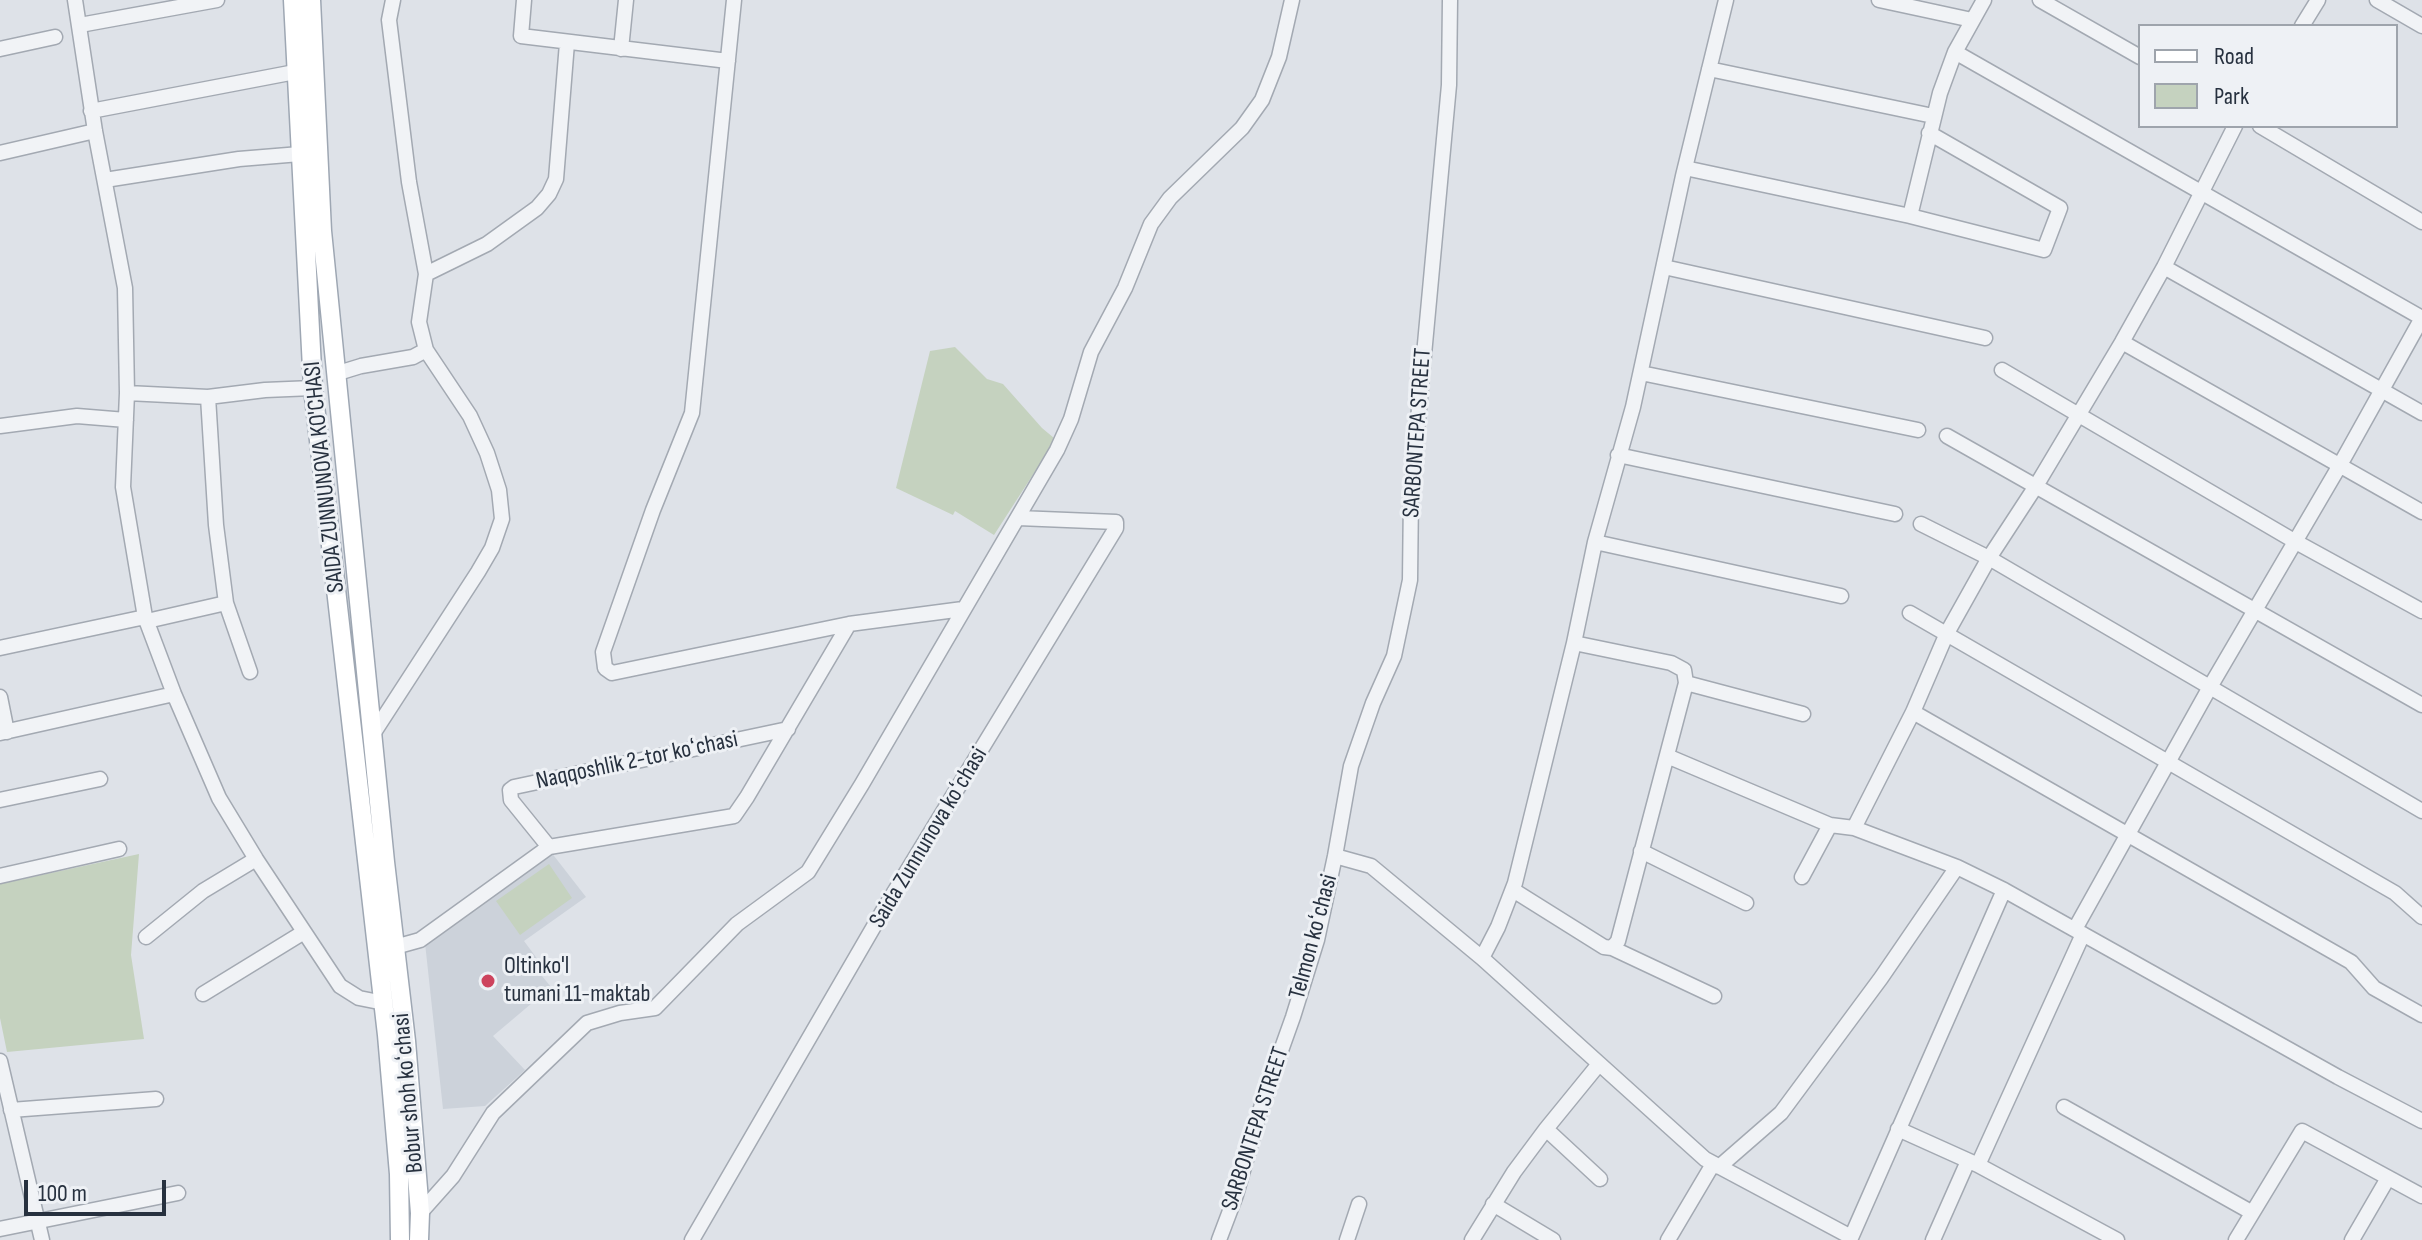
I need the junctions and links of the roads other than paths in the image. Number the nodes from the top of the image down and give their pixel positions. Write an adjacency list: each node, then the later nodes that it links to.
1 (75, 0): 19 (street)
2 (217, 0): 19 (street)
3 (293, 0): 29 (main road, SAIDA ZUNNUNOVA KO'CHASI)
4 (311, 0): 52 (main road, SAIDA ZUNNUNOVA KO'CHASI)
5 (393, 0): 45 (street)
6 (524, 0): 22 (street)
7 (626, 0): 24 (street)
8 (734, 0): 27 (street)
9 (1292, 0): 68 (street)
10 (1450, 0): 106 (street, SARBONTEPA STREET)
11 (1726, 0): 28 (street)
12 (1879, 0): 17 (street)
13 (1984, 0): 17 (street)
14 (2040, 0): 26 (street)
15 (2318, 0): 18 (street)
16 (2377, 0): 20 (street)
17 (1972, 20): 25 (street)
18 (2303, 24)
19 (80, 25): 30 (street)
20 (2422, 26)
21 (55, 37): 23 (street)
22 (567, 43): 24 (street); 45 (street)
23 (0, 49)
24 (621, 49): 27 (street)
25 (1955, 52): 31 (street); 40 (street)
26 (2138, 56)
27 (728, 61): 80 (street)
28 (1709, 69): 31 (street); 38 (street)
29 (295, 72): 30 (street); 37 (main road, SAIDA ZUNNUNOVA KO'CHASI)
30 (91, 111): 34 (street)
31 (1933, 116): 35 (street)
32 (2234, 128): 40 (street)
33 (2263, 128): 42 (street)
34 (95, 131): 36 (street); 39 (street)
35 (1929, 133): 41 (street); 41 (street)
36 (0, 153)
37 (300, 154): 39 (street); 53 (main road, SAIDA ZUNNUNOVA KO'CHASI)
38 (1685, 168): 41 (street); 43 (street)
39 (105, 180): 55 (street)
40 (2201, 192): 44 (street); 46 (street)
41 (1910, 216)
42 (2422, 222)
43 (1664, 267): 47 (street); 51 (street)
44 (2164, 267): 48 (street); 54 (street)
45 (426, 274): 49 (street)
46 (2422, 318): 54 (street)
47 (1985, 338)
48 (2122, 342): 58 (street); 64 (street)
49 (426, 350): 52 (street); 94 (street)
50 (2002, 370): 58 (street)
51 (1641, 373): 61 (street); 63 (street)
52 (335, 374): 94 (main road, SAIDA ZUNNUNOVA KO'CHASI)
53 (313, 388): 56 (street); 108 (main road, SAIDA ZUNNUNOVA KO'CHASI)
54 (2381, 390): 57 (street); 64 (street)
55 (127, 393): 56 (street); 59 (street)
56 (208, 397): 74 (street)
57 (2422, 413)
58 (2079, 416): 65 (street); 71 (street)
59 (126, 420): 60 (street); 79 (street)
60 (0, 426)
61 (1918, 430)
62 (1947, 436): 65 (street)
63 (1618, 455): 67 (street); 70 (street)
64 (2340, 465): 66 (street); 71 (street)
65 (2036, 486): 72 (street); 77 (street)
66 (2422, 512)
67 (1895, 514)
68 (1018, 518): 75 (street); 152 (street, Saida Zunnunova koʻchasi)
69 (1921, 524): 72 (street)
70 (1595, 542): 73 (street); 82 (street)
71 (2296, 542): 76 (street); 77 (street)
72 (1989, 558): 81 (street); 86 (street)
73 (1841, 596)
74 (226, 603): 79 (street); 84 (street)
75 (963, 609): 80 (street); 144 (street)
76 (2422, 611)
77 (2255, 612): 86 (street); 89 (street)
78 (1910, 613): 81 (street)
79 (146, 619): 83 (street); 87 (street)
80 (849, 624): 92 (street)
81 (1947, 633): 90 (street); 96 (street)
82 (1574, 643): 85 (street); 112 (street)
83 (0, 648)
84 (250, 672)
85 (1686, 683): 91 (street); 95 (street)
86 (2210, 687): 96 (street); 99 (street)
87 (174, 694): 93 (street); 107 (street)
88 (0, 697): 93 (street)
89 (2422, 705)
90 (1913, 712): 101 (street); 102 (street)
91 (1803, 714)
92 (788, 729): 103 (street); 103 (street, Naqqoshlik 2-tor koʻchasi)
93 (3, 733)
94 (373, 734): 108 (main road, SAIDA ZUNNUNOVA KO'CHASI)
95 (1667, 756): 100 (street); 105 (street)
96 (2168, 764): 102 (street); 115 (street)
97 (100, 779): 98 (street)
98 (0, 800)
99 (2422, 811)
100 (1830, 825): 101 (street); 111 (street)
101 (1854, 828): 109 (street)
102 (2127, 835): 117 (street); 125 (street)
103 (549, 847): 120 (street)
104 (119, 849): 110 (street)
105 (1641, 851): 114 (street); 119 (street)
106 (1335, 856): 121 (street); 126 (street, Telmon koʻchasi)
107 (256, 859): 116 (street); 118 (street)
108 (376, 863): 120 (main road, SAIDA ZUNNUNOVA KO'CHASI)
109 (1957, 867): 113 (street); 136 (street)
110 (0, 876)
111 (1802, 877)
112 (1513, 890): 119 (street); 121 (street)
113 (2004, 890): 117 (street); 134 (street)
114 (1746, 903)
115 (2422, 917)
116 (304, 932): 122 (street); 124 (street)
117 (2079, 932): 132 (street); 135 (street)
118 (146, 937)
119 (1612, 948): 123 (street)
120 (386, 950): 124 (main road, Bobur shoh koʻchasi); 144 (main road, Bobur shoh koʻchasi)
121 (1482, 958): 128 (street)
122 (203, 994)
123 (1714, 996)
124 (384, 1003): 150 (main road, Bobur shoh koʻchasi)
125 (2422, 1015)
126 (1293, 1017): 153 (street, SARBONTEPA STREET)
127 (0, 1061): 131 (street)
128 (1599, 1064): 133 (street); 136 (street)
129 (156, 1099): 131 (street)
130 (2064, 1107): 143 (street)
131 (11, 1110): 145 (street)
132 (2422, 1121)
133 (1546, 1129): 138 (street); 142 (street)
134 (1898, 1129): 135 (street); 147 (street)
135 (1973, 1163): 148 (street); 158 (street)
136 (1716, 1165): 147 (street); 157 (street)
137 (2388, 1178): 140 (street); 143 (street); 160 (street)
138 (1600, 1179)
139 (178, 1193): 145 (street)
140 (2422, 1196)
141 (1359, 1204): 154 (street)
142 (1493, 1204): 155 (street); 156 (street)
143 (2251, 1212): 159 (street)
144 (420, 1213): 151 (main road, Bobur shoh koʻchasi)
145 (38, 1221): 146 (street); 149 (street)
146 (0, 1229)
147 (1851, 1238)
148 (1939, 1238)
149 (42, 1240)
150 (400, 1240)
151 (419, 1240)
152 (692, 1240)
153 (1219, 1240)
154 (1347, 1240)
155 (1472, 1240)
156 (1553, 1240)
157 (1668, 1240)
158 (2117, 1240)
159 (2236, 1240)
160 (2352, 1240)

